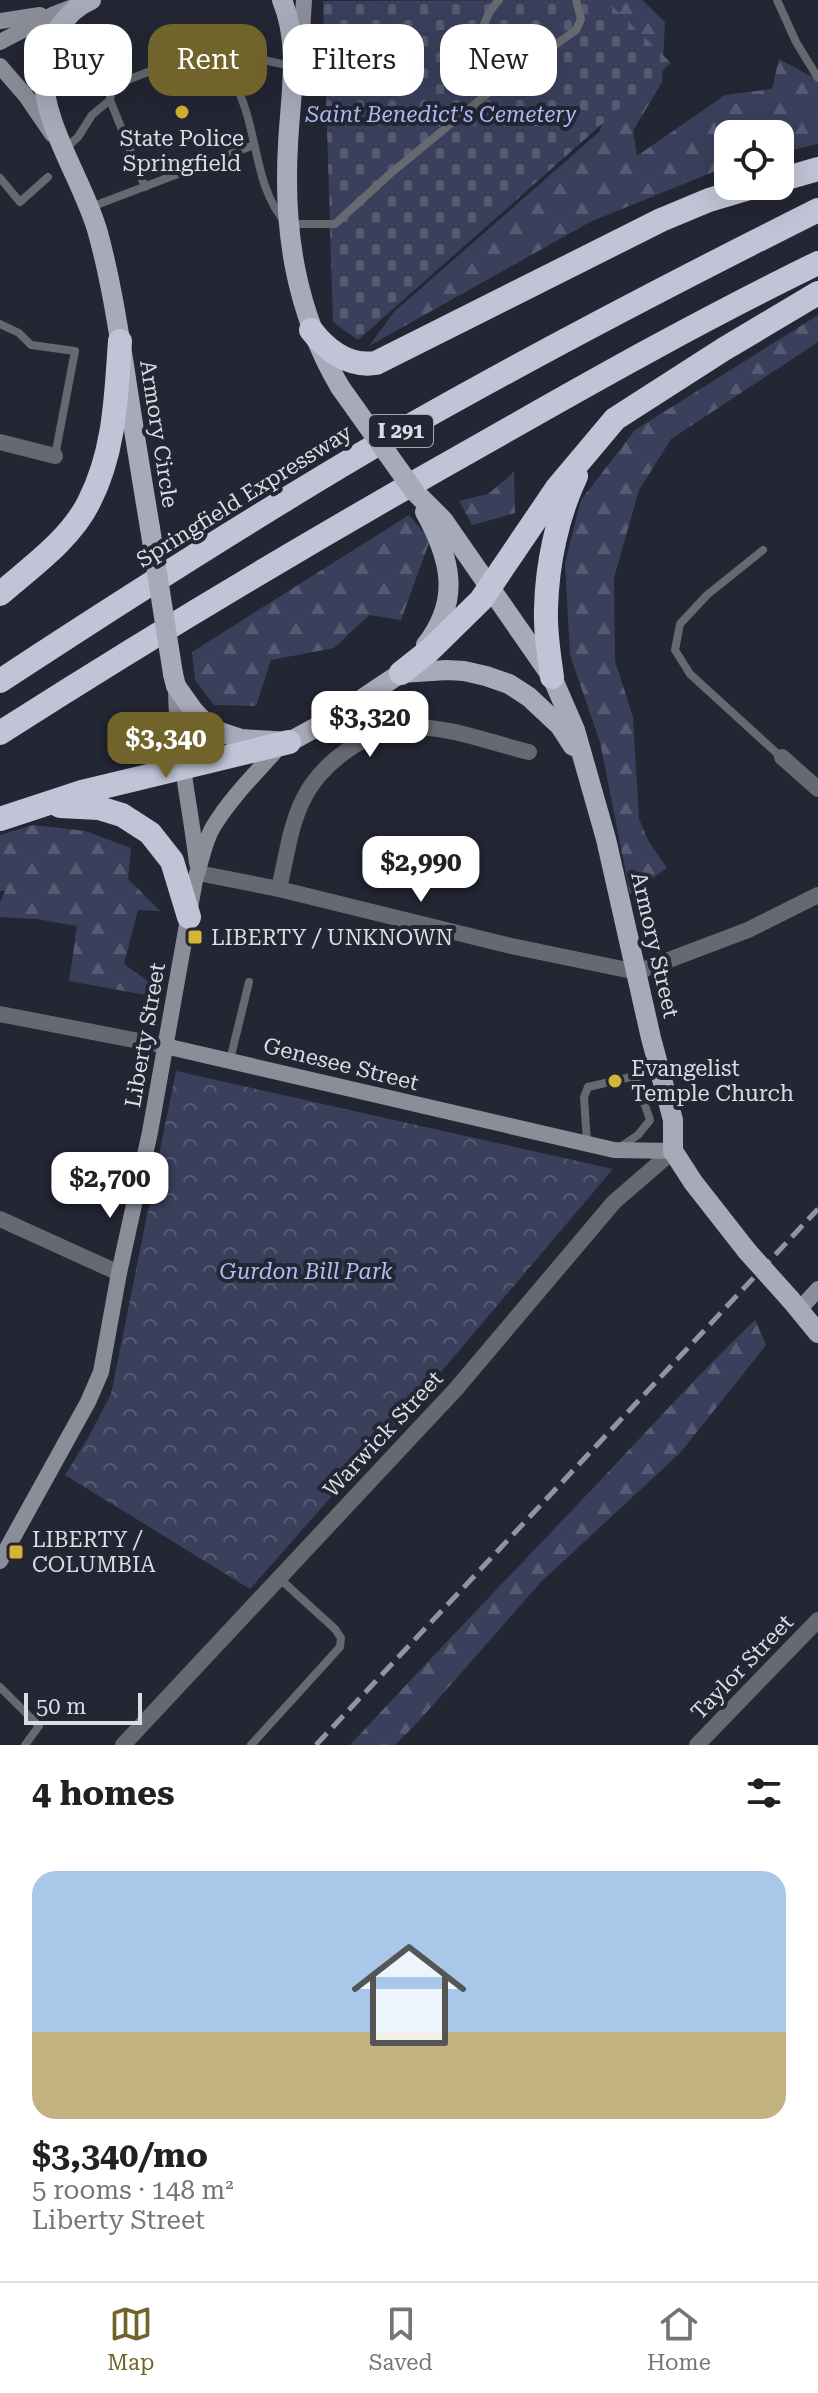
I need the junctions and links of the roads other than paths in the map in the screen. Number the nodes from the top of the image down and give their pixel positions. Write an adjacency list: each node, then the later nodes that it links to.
1 (282, 0): 9 (main road)
2 (304, 0): 10 (main road)
3 (499, 0): 11 (lane)
4 (576, 0): 13 (lane)
5 (777, 0): 16 (lane)
6 (85, 3): 7 (main road); 22 (main road, Armory Circle)
7 (57, 13): 8 (main road); 12 (main road)
8 (0, 21)
9 (289, 24)
10 (303, 24)
11 (483, 24)
12 (0, 42)
13 (557, 44)
14 (0, 66): 22 (main road)
15 (148, 72): 20 (lane)
16 (818, 78)
17 (240, 96): 21 (lane)
18 (291, 96): 31 (main road)
19 (485, 96): 31 (lane)
20 (110, 100): 22 (lane); 27 (lane)
21 (254, 145): 27 (lane); 31 (lane)
22 (63, 148): 29 (main road, Armory Circle)
23 (818, 169): 24 (highway)
24 (794, 176)
25 (48, 177): 26 (lane)
26 (0, 178)
27 (145, 187): 29 (lane)
28 (714, 199): 35 (highway)
29 (90, 207): 36 (main road, Armory Circle)
30 (818, 210): 47 (highway, Springfield Expressway / I 291)
31 (287, 224): 35 (main road)
32 (818, 263): 48 (highway, I 291)
33 (818, 293): 38 (highway)
34 (0, 324): 39 (lane)
35 (311, 330): 40 (main road, Armory Street, bridge)
36 (120, 341): 43 (highway); 46 (main road, Armory Circle, bridge)
37 (0, 442): 39 (street)
38 (589, 449): 42 (highway); 45 (highway)
39 (55, 456)
40 (434, 517): 42 (main road, Armory Street); 44 (main road)
41 (763, 550): 51 (lane)
42 (490, 587): 44 (highway); 45 (main road, Armory Street)
43 (0, 594)
44 (405, 670): 49 (main road); 52 (main road, Armory Street)
45 (552, 677): 52 (main road, Armory Street)
46 (175, 680): 49 (main road, Armory Circle); 53 (main road, Liberty Street)
47 (0, 681)
48 (0, 733)
49 (286, 743): 53 (highway); 57 (main road, Liberty Street)
50 (529, 752): 58 (street)
51 (782, 757): 54 (street)
52 (582, 758): 61 (main road, Armory Street)
53 (184, 768): 55 (highway); 57 (main road, Liberty Street)
54 (818, 789)
55 (38, 806): 56 (highway); 60 (highway)
56 (0, 819)
57 (198, 873): 58 (street); 60 (main road, Liberty Street)
58 (279, 889): 61 (street)
59 (818, 895): 61 (street)
60 (189, 917): 64 (main road, Liberty Street)
61 (637, 972): 66 (main road, Armory Street)
62 (249, 982): 65 (lane)
63 (0, 1014): 64 (street, Genesee Street)
64 (165, 1046): 65 (main road, Genesee Street); 72 (main road, Liberty Street)
65 (230, 1060): 68 (main road, Genesee Street)
66 (659, 1067): 67 (lane); 70 (main road, Armory Street)
67 (635, 1076): 68 (lane); 69 (lane)
68 (588, 1144): 69 (main road, Genesee Street)
69 (614, 1150): 70 (main road, Genesee Street)
70 (673, 1151): 74 (main road, Armory Street, bridge); 77 (street, Warwick Street)
71 (0, 1219): 72 (street)
72 (119, 1273): 76 (main road, Liberty Street)
73 (818, 1289): 74 (main road)
74 (795, 1305): 75 (main road, Armory Street)
75 (818, 1333)
76 (2, 1552)
77 (279, 1577): 81 (street, Warwick Street); 82 (lane)
78 (815, 1632): 83 (street, Taylor Street)
79 (0, 1687): 80 (lane)
80 (25, 1745)
81 (123, 1745)
82 (251, 1745)
83 (697, 1745)

